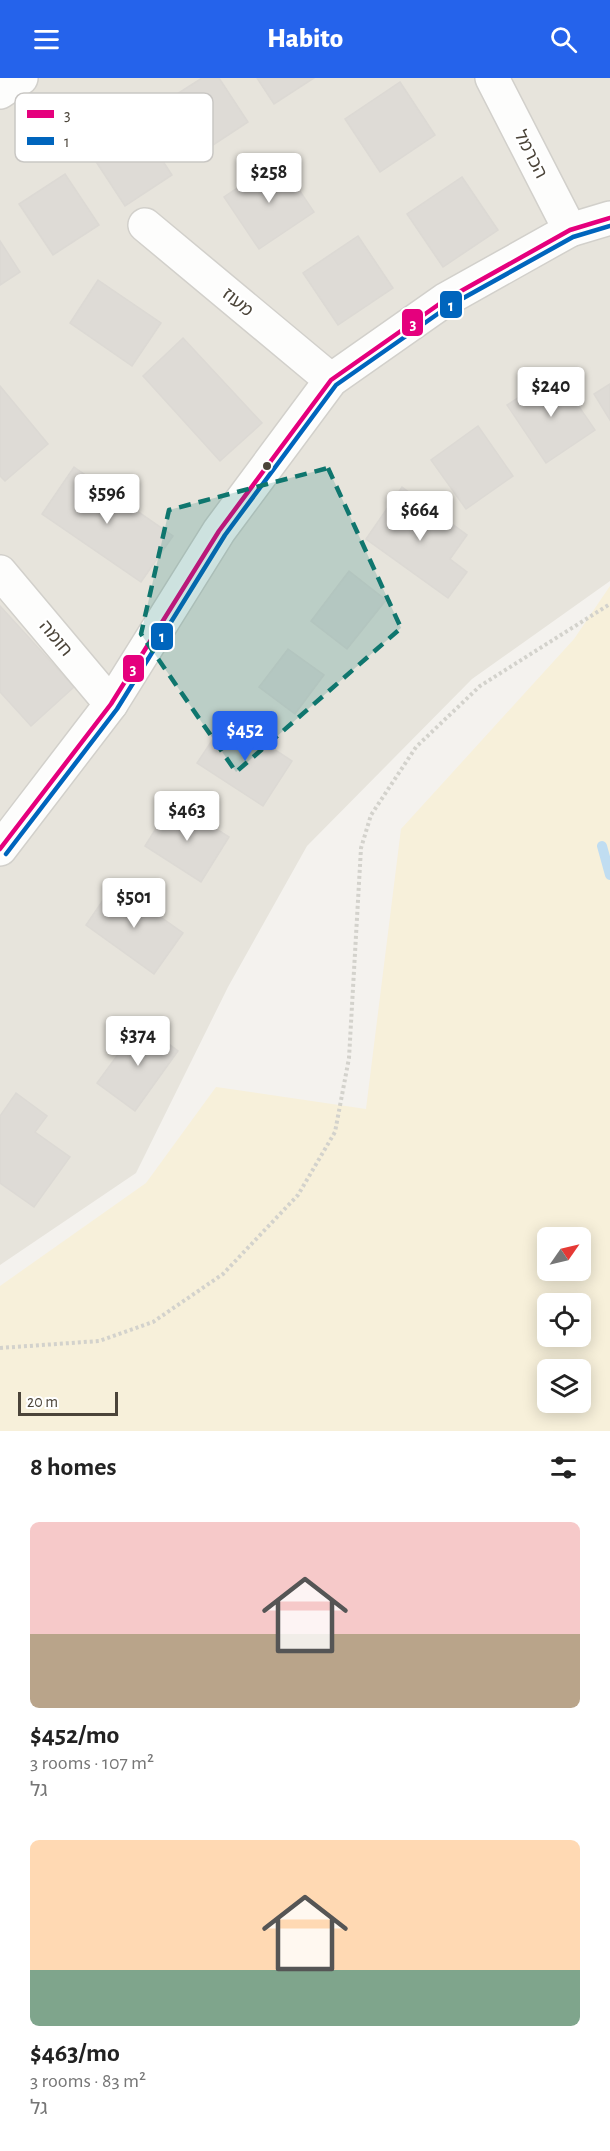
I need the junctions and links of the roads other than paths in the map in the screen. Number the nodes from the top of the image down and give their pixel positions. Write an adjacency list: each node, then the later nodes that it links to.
1 (21, 78): 3 (street)
2 (492, 78): 6 (street, הכרמל)
3 (0, 92)
4 (610, 218): 6 (street)
5 (145, 225): 7 (street, מעוז)
6 (570, 230): 7 (street)
7 (331, 380): 9 (street)
8 (0, 572): 9 (street, חומה)
9 (111, 704): 10 (street)
10 (0, 849)

